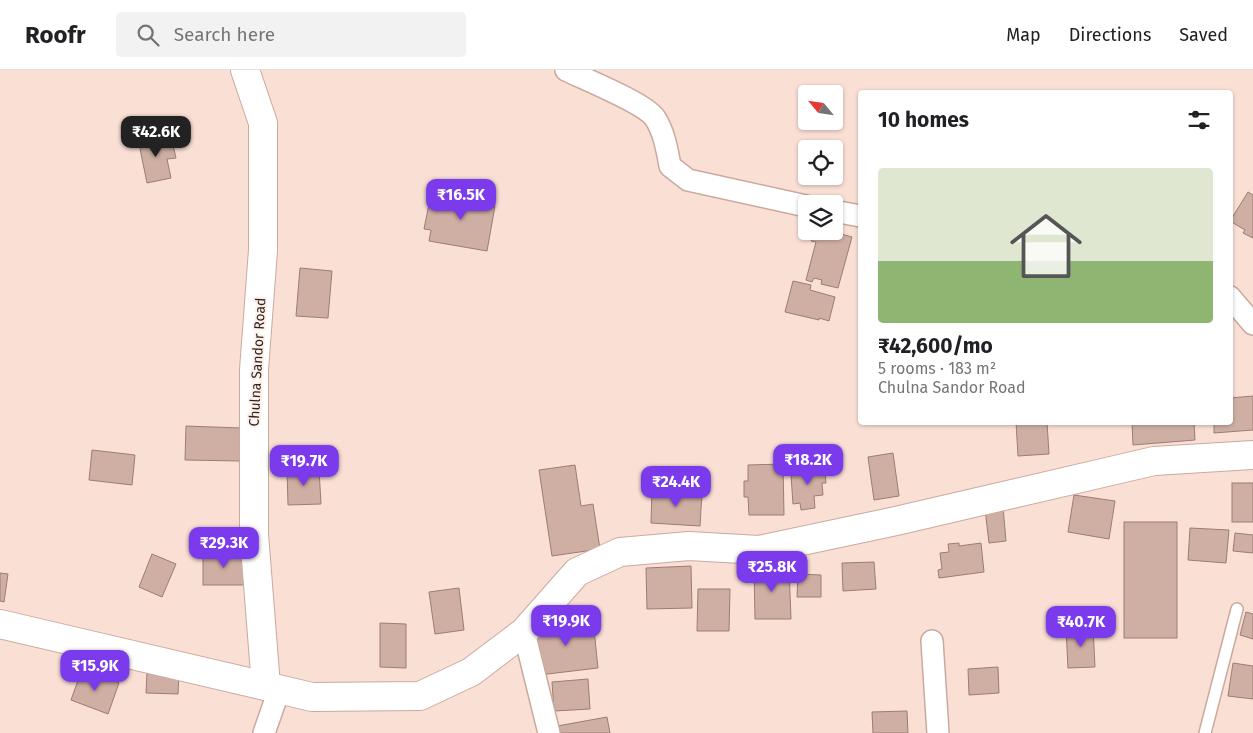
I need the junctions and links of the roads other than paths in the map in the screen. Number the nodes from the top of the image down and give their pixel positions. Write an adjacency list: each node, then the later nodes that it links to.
1 (245, 70): 13 (main road, Chulna Sandor Road)
2 (566, 70): 3 (street)
3 (798, 204)
4 (843, 213): 5 (street)
5 (858, 216)
6 (1233, 301): 7 (street)
7 (1253, 324)
8 (1253, 455): 11 (main road)
9 (1237, 609): 17 (lane)
10 (0, 624): 13 (main road)
11 (524, 632): 13 (main road); 15 (street)
12 (932, 641): 16 (street)
13 (273, 688): 14 (street)
14 (264, 733)
15 (549, 733)
16 (938, 733)
17 (1205, 733)

